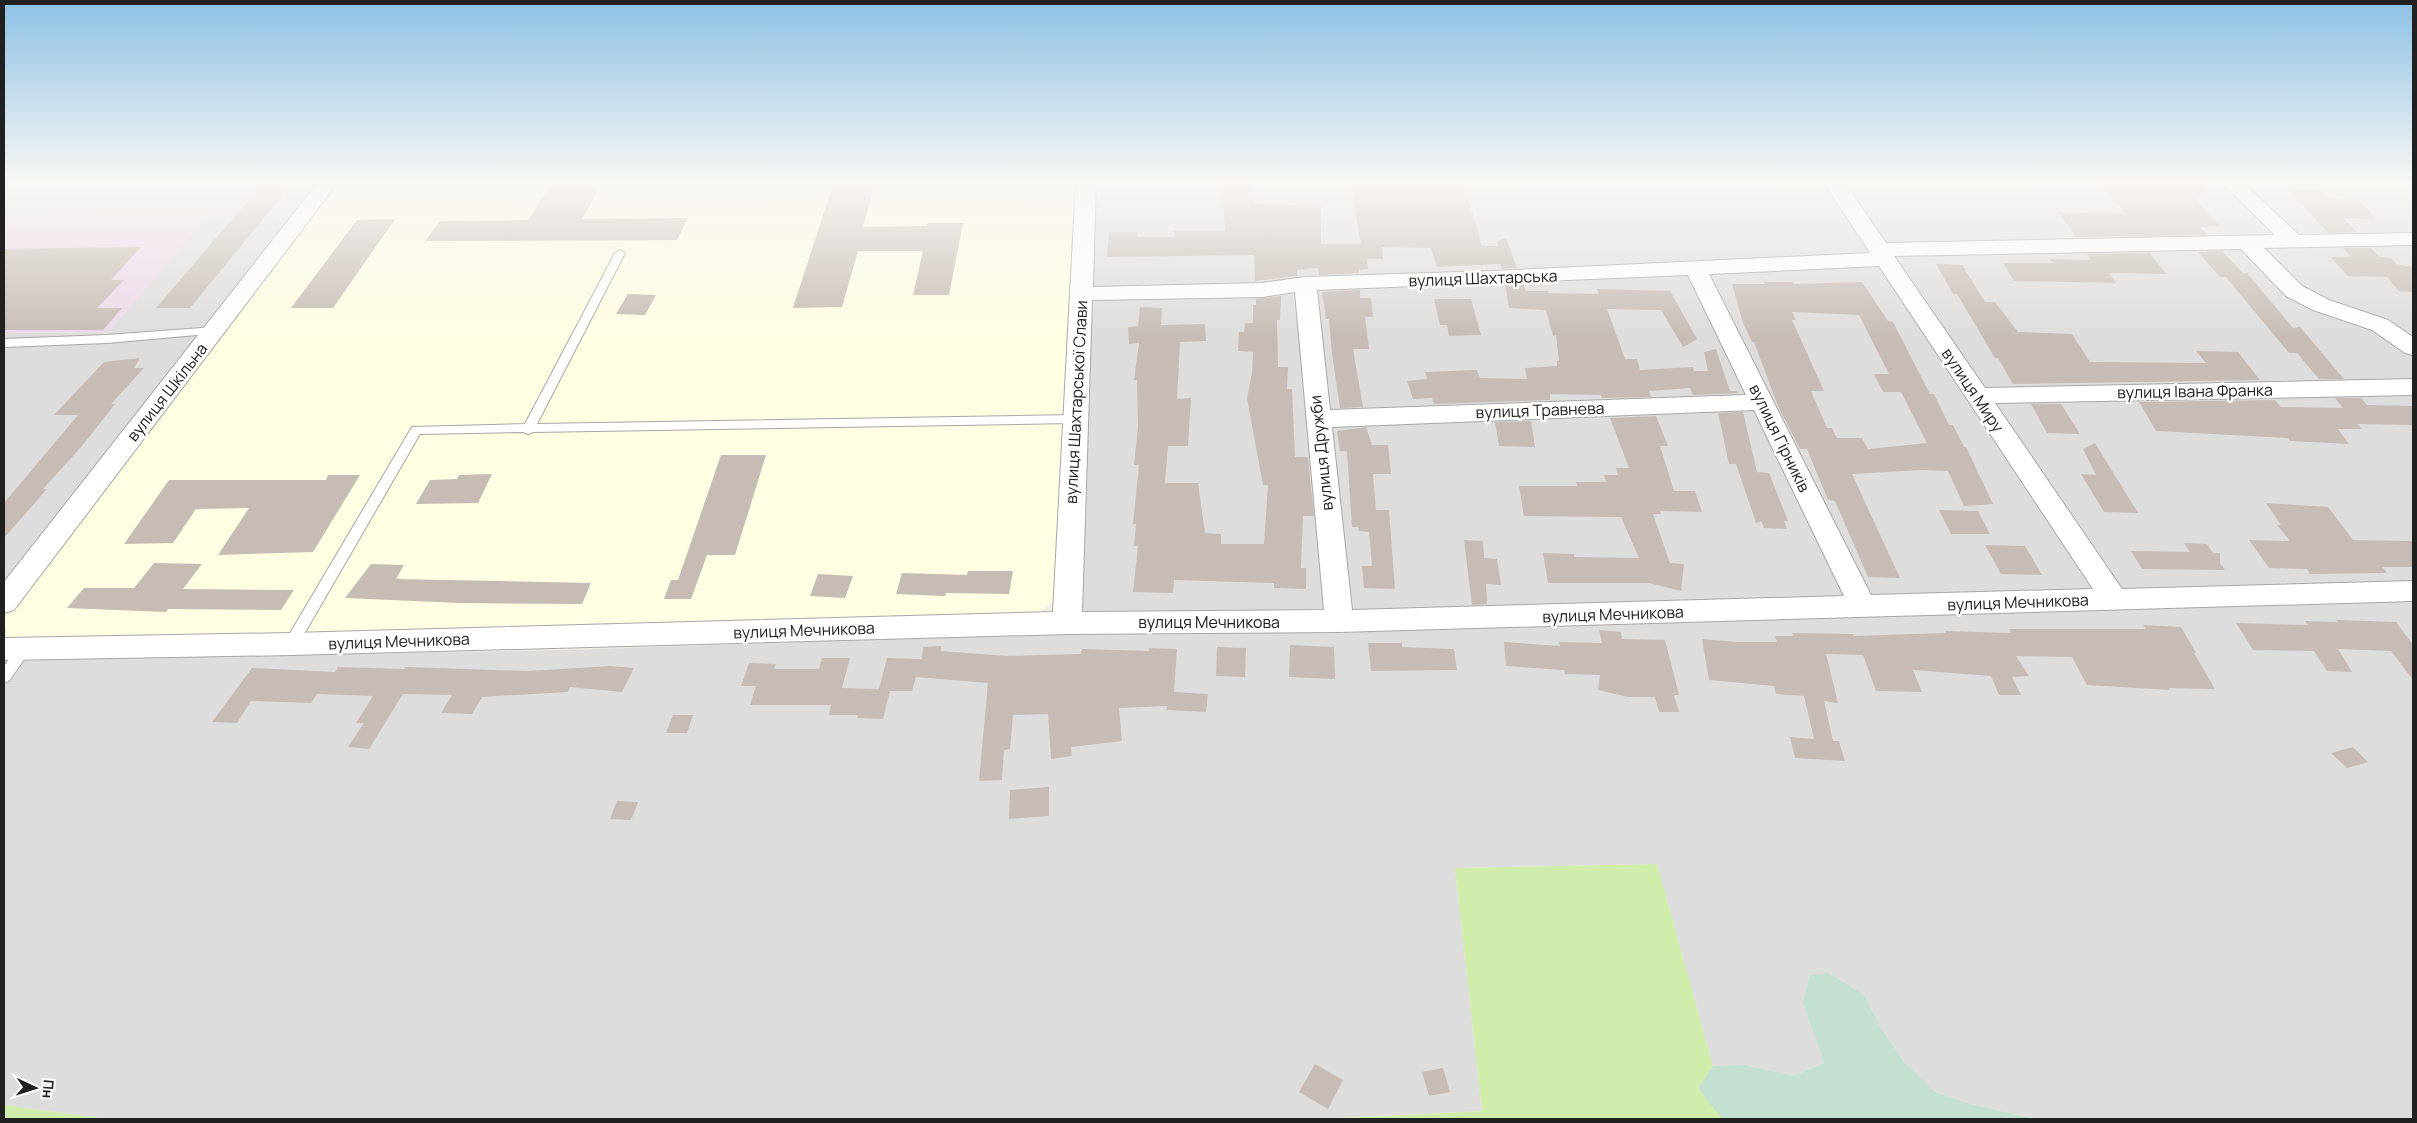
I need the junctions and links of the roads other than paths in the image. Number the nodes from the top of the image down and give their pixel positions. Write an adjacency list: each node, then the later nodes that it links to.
1 (289, 233): 13 (street, вулиця Шкільна)
2 (1084, 233): 12 (street, вулиця Шахтарської Слави)
3 (1868, 233): 9 (street, вулиця Миру)
4 (2285, 233): 6 (street)
5 (2413, 238): 6 (street, вулиця Шахтарська)
6 (2294, 242): 7 (street, вулиця Шахтарська)
7 (2247, 243): 9 (street, вулиця Шахтарська); 15 (street)
8 (620, 254): 21 (lane)
9 (1882, 254): 10 (street, вулиця Шахтарська); 17 (street, вулиця Миру)
10 (1696, 269): 11 (street, вулиця Шахтарська); 18 (street, вулиця Гірників)
11 (1305, 284): 12 (street, вулиця Шахтарська); 20 (street, вулиця Дружби)
12 (1082, 294): 19 (street, вулиця Шахтарської Слави)
13 (215, 331): 14 (lane); 24 (street, вулиця Шкільна)
14 (4, 342)
15 (2413, 348)
16 (2413, 387): 17 (street, вулиця Івана Франка)
17 (1977, 396): 23 (street, вулиця Миру)
18 (1762, 402): 20 (street, вулиця Травнева); 25 (street, вулиця Гірників)
19 (1074, 419): 21 (lane); 27 (street, вулиця Шахтарської Слави)
20 (1318, 419): 26 (street, вулиця Дружби)
21 (528, 430): 28 (lane)
22 (2413, 591): 23 (street, вулиця Мечникова)
23 (2114, 599): 25 (street, вулиця Мечникова)
24 (4, 602)
25 (1863, 607): 26 (street, вулиця Мечникова)
26 (1339, 621): 27 (street, вулиця Мечникова)
27 (1067, 622): 28 (street, вулиця Мечникова)
28 (292, 644): 29 (street, вулиця Мечникова)
29 (15, 648): 30 (lane)
30 (4, 677)

